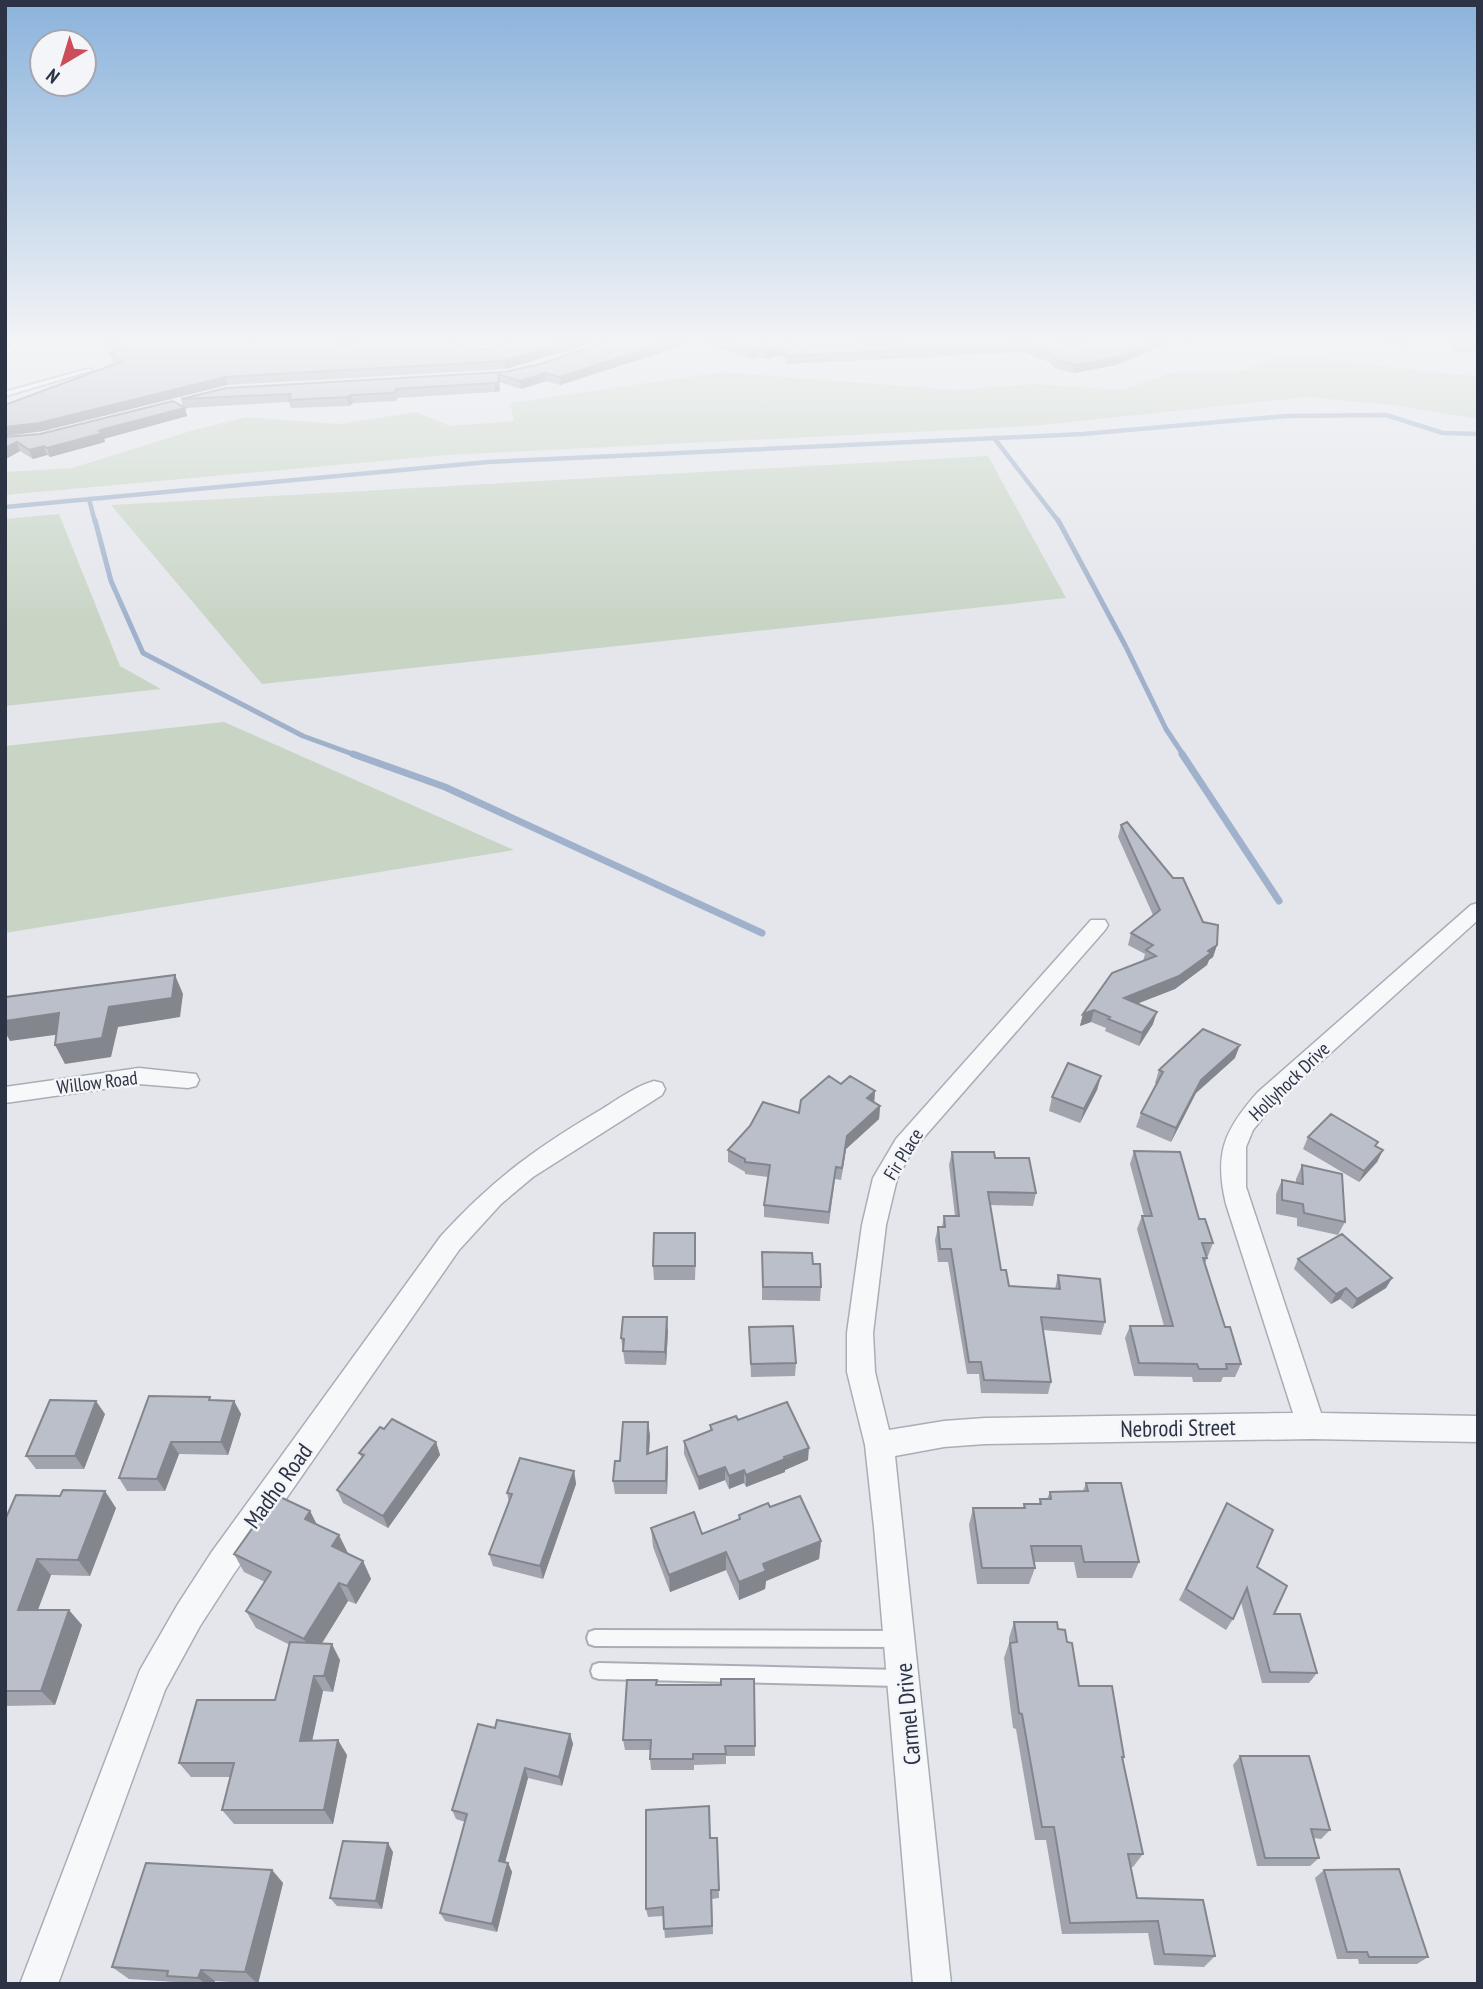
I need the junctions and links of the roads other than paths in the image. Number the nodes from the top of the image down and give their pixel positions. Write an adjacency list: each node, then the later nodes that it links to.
1 (1478, 909): 6 (street, Hollyhock Drive)
2 (1098, 925): 8 (street, Fir Place)
3 (188, 1080): 5 (street, Willow Road)
4 (654, 1088): 13 (street, Madho Road)
5 (5, 1095)
6 (1311, 1426): 7 (street, Nebrodi Street); 8 (street, Nebrodi Street)
7 (1478, 1429)
8 (879, 1445): 10 (street, Carmel Drive)
9 (595, 1639): 10 (lane)
10 (901, 1639): 12 (street, Carmel Drive)
11 (599, 1671): 12 (lane)
12 (905, 1678): 14 (street, Carmel Drive)
13 (39, 1984)
14 (932, 1984)

